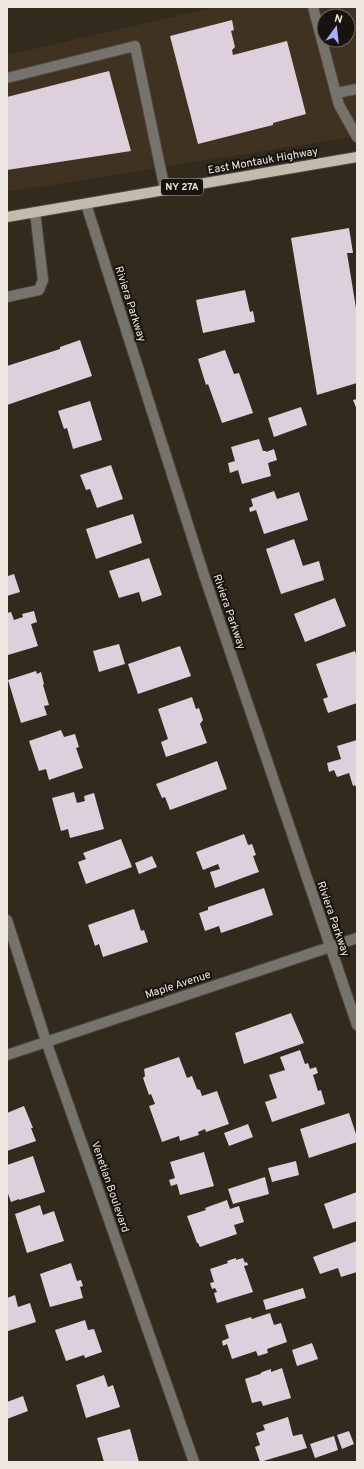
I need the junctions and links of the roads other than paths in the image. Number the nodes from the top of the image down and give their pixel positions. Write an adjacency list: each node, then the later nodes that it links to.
1 (313, 7): 4 (street)
2 (7, 78): 7 (street)
3 (357, 89): 4 (street)
4 (336, 93): 5 (street)
5 (357, 137)
6 (357, 156): 7 (main road, East Montauk Highway / NY 27A)
7 (165, 190): 8 (main road, East Montauk Highway / NY 27A)
8 (86, 204): 9 (main road, East Montauk Highway / NY 27A); 14 (street, Riviera Parkway)
9 (35, 212): 10 (main road, East Montauk Highway / NY 27A); 11 (street)
10 (7, 217)
11 (7, 297)
12 (7, 920): 16 (street, Venetian Boulevard)
13 (357, 938): 14 (street, Maple Avenue)
14 (330, 948): 15 (street, Riviera Parkway); 16 (street, Maple Avenue)
15 (357, 1025)
16 (46, 1041): 17 (street, Maple Avenue); 18 (street, Venetian Boulevard)
17 (7, 1055)
18 (194, 1462)

